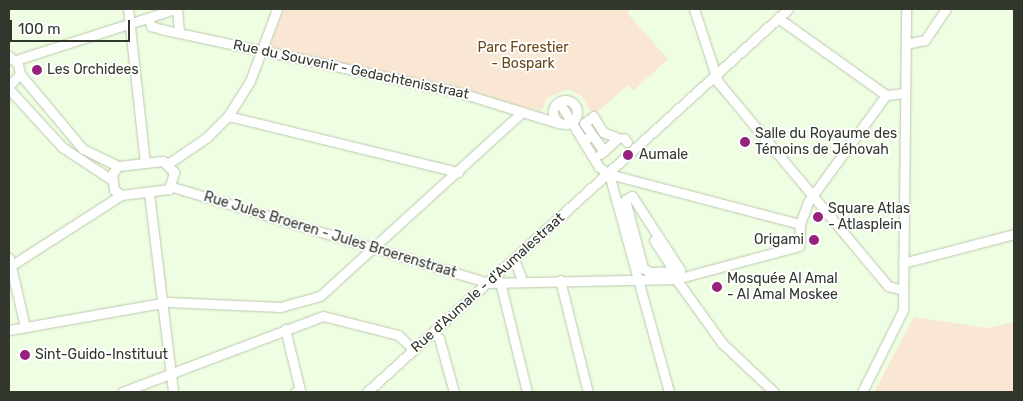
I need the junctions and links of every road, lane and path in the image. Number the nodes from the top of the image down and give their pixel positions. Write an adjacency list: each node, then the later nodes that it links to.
1 (128, 9): 10 (street)
2 (176, 9): 8 (street); 11 (street)
3 (277, 9): 13 (street)
4 (694, 9): 16 (street)
5 (788, 9): 9 (street, Rue d'Aumale - d'Aumalestraat)
6 (906, 9): 12 (street)
7 (946, 9): 12 (street)
8 (148, 18): 10 (street); 11 (street, Rue du Souvenir - Gedachtenisstraat)
9 (778, 18): 16 (street, Rue d'Aumale - d'Aumalestraat); 19 (street)
10 (130, 23): 14 (street); 28 (street)
11 (179, 33): 13 (street, Rue du Souvenir - Gedachtenisstraat)
12 (906, 44): 18 (street)
13 (263, 51): 20 (street, Rue du Souvenir - Gedachtenisstraat); 21 (street)
14 (12, 58): 15 (street)
15 (20, 74): 17 (street); 30 (street)
16 (716, 75): 32 (street, Rue d'Aumale - d'Aumalestraat); 37 (street)
17 (9, 88): 33 (street)
18 (905, 93): 19 (street); 44 (street)
19 (886, 95): 37 (street)
20 (521, 113): 22 (street, Rue du Souvenir - Gedachtenisstraat); 31 (street)
21 (228, 116): 29 (street); 31 (street)
22 (558, 123): 23 (street); 23 (street)
23 (572, 123): 27 (street)
24 (603, 132): 25 (street); 25 (street); 25 (street); 26 (street)
25 (593, 136): 27 (street)
26 (623, 138)
27 (583, 141): 32 (street)
28 (145, 162): 29 (street); 30 (street)
29 (169, 163): 34 (street)
30 (118, 166): 33 (street)
31 (458, 172): 41 (street)
32 (609, 174): 39 (street); 42 (street, Rue d'Aumale - d'Aumalestraat); 50 (street)
33 (112, 180): 36 (street)
34 (173, 187): 35 (street); 41 (street, Rue Jules Broeren - Jules Broerenstraat)
35 (148, 193): 36 (street); 54 (street)
36 (121, 195): 45 (street)
37 (813, 196): 39 (street); 53 (street)
38 (629, 198): 43 (street); 46 (street); 47 (street)
39 (800, 224): 47 (street)
40 (1014, 234): 44 (street)
41 (372, 248): 52 (street, Rue Jules Broeren - Jules Broerenstraat); 54 (street)
42 (514, 259): 48 (street); 52 (street, Rue d'Aumale - d'Aumalestraat)
43 (667, 261): 46 (street); 47 (street)
44 (903, 263): 53 (street)
45 (10, 264): 55 (street)
46 (650, 271): 47 (street)
47 (675, 275): 50 (street); 69 (street)
48 (522, 280): 49 (street); 51 (street)
49 (560, 280): 50 (street); 67 (street)
50 (639, 280): 68 (street)
51 (500, 282): 52 (street); 66 (street)
52 (488, 283): 58 (street, Rue d'Aumale - d'Aumalestraat)
53 (903, 290): 70 (street)
54 (160, 303): 55 (street); 60 (street)
55 (25, 327): 57 (street)
56 (285, 329): 59 (street); 60 (street); 61 (street)
57 (9, 330)
58 (433, 332): 59 (street, Rue d'Aumale - d'Aumalestraat); 65 (street)
59 (414, 350): 64 (street, Rue d'Aumale - d'Aumalestraat)
60 (168, 374): 62 (street); 63 (street)
61 (297, 391)
62 (122, 392)
63 (172, 392)
64 (367, 392)
65 (454, 392)
66 (528, 392)
67 (588, 392)
68 (669, 392)
69 (774, 392)
70 (862, 392)

